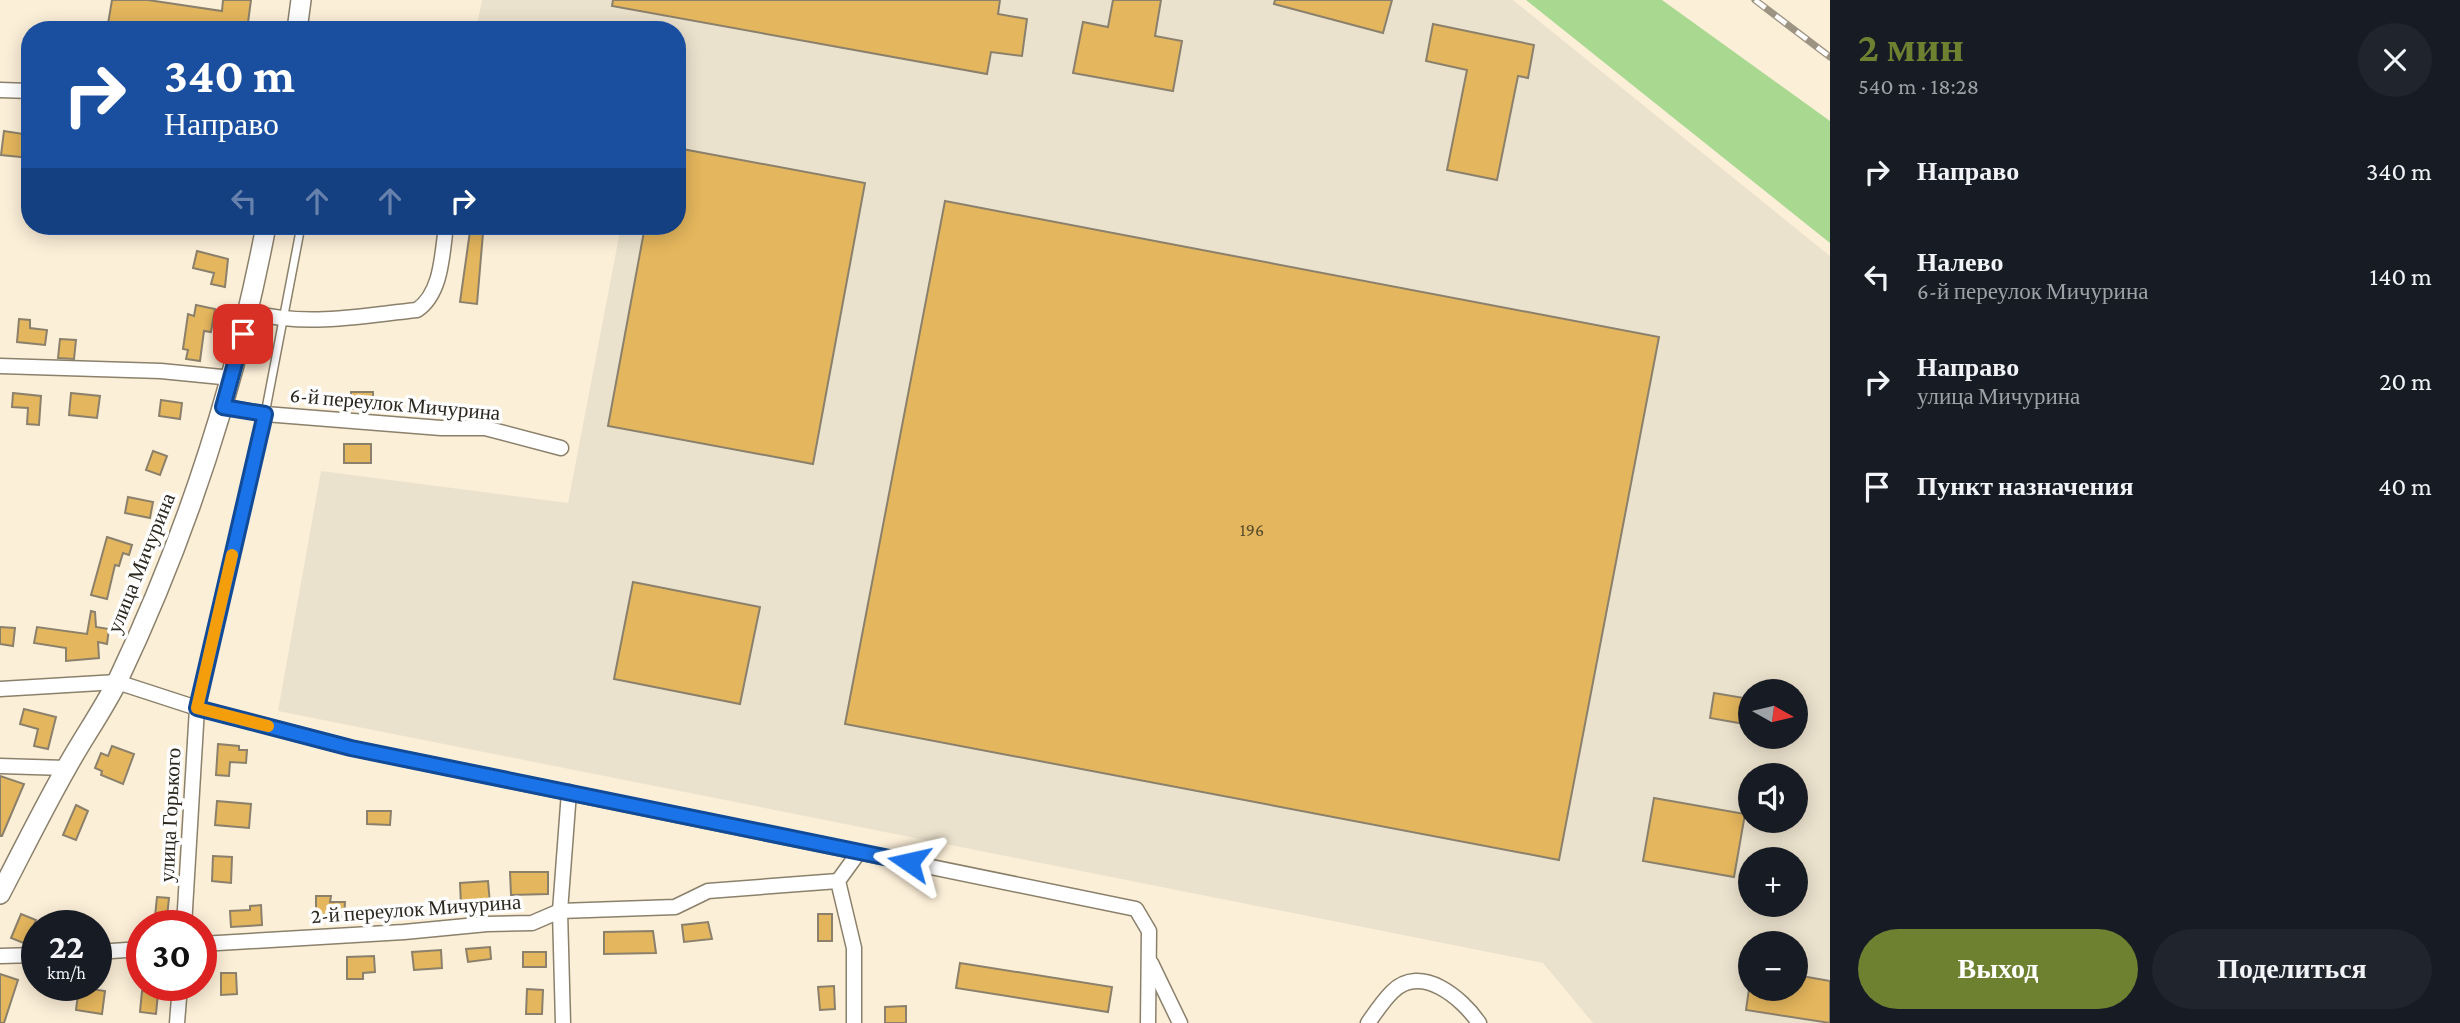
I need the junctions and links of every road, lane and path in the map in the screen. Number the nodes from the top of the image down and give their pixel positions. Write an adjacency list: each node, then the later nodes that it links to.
1 (301, 0): 2 (main road)
2 (298, 21)
3 (0, 90): 4 (street)
4 (21, 90)
5 (264, 235): 8 (main road, улица Мичурина)
6 (299, 235): 9 (lane)
7 (444, 235): 9 (street)
8 (249, 312): 9 (street); 11 (main road, улица Мичурина)
9 (282, 321): 13 (lane)
10 (0, 366): 11 (street)
11 (232, 379): 12 (main road, улица Мичурина)
12 (223, 407): 13 (street, 6-й переулок Мичурина); 15 (main road, улица Мичурина)
13 (265, 414): 14 (street, 6-й переулок Мичурина); 17 (lane)
14 (561, 448)
15 (117, 682): 16 (street); 17 (street); 19 (main road, улица Мичурина)
16 (0, 689)
17 (197, 708): 20 (street); 24 (street, улица Горького)
18 (0, 766): 19 (street)
19 (66, 768): 23 (main road, улица Мичурина)
20 (569, 792): 21 (street); 25 (street)
21 (859, 852): 22 (street); 29 (street)
22 (838, 881): 25 (street, 2-й переулок Мичурина); 33 (street)
23 (0, 894)
24 (185, 910)
25 (560, 911): 26 (street, 2-й переулок Мичурина); 32 (street)
26 (217, 943)
27 (21, 955): 28 (street)
28 (0, 956)
29 (1149, 959): 34 (street); 35 (street)
30 (179, 1001): 31 (street)
31 (177, 1023)
32 (563, 1023)
33 (854, 1023)
34 (1148, 1023)
35 (1180, 1023)
36 (1368, 1023): 37 (street)
37 (1479, 1023)

